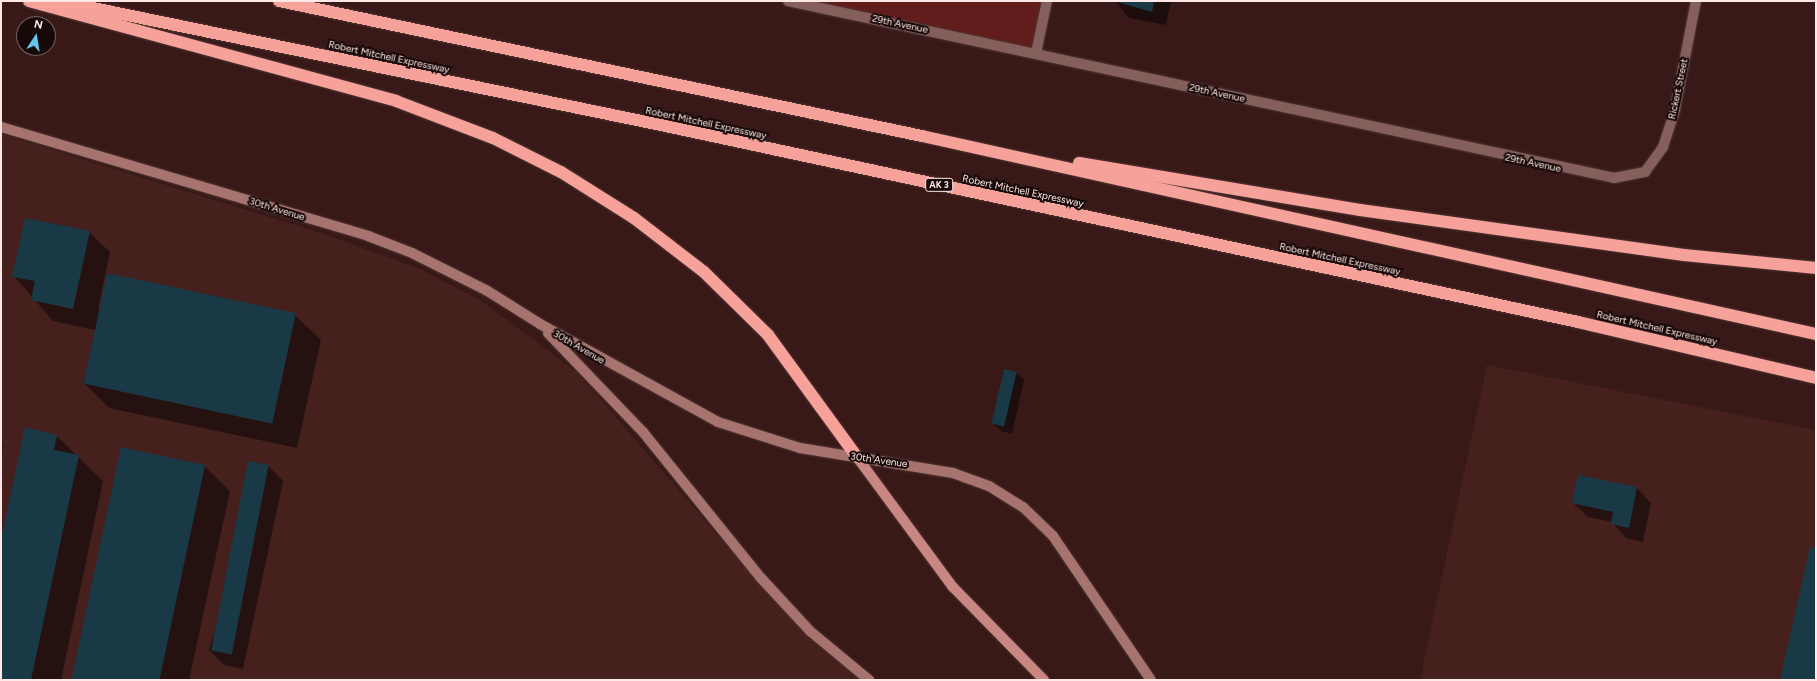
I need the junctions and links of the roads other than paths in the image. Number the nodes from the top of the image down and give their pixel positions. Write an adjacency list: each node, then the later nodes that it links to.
1 (29, 1): 15 (highway)
2 (59, 1): 14 (highway, Robert Mitchell Expressway / AK 3)
3 (279, 1): 9 (highway)
4 (788, 1): 7 (street, 29th Avenue)
5 (1047, 1): 7 (street)
6 (1696, 1): 10 (street, Rickert Street)
7 (1036, 52): 10 (street, 29th Avenue)
8 (1, 127): 12 (main road, 30th Avenue)
9 (922, 136): 11 (highway); 13 (highway)
10 (1645, 172)
11 (1816, 268)
12 (540, 324): 15 (main road, 30th Avenue); 16 (main road, 30th Avenue)
13 (1816, 334)
14 (1816, 378)
15 (857, 457): 17 (main road); 18 (main road, 30th Avenue)
16 (870, 680)
17 (1044, 680)
18 (1152, 680)

